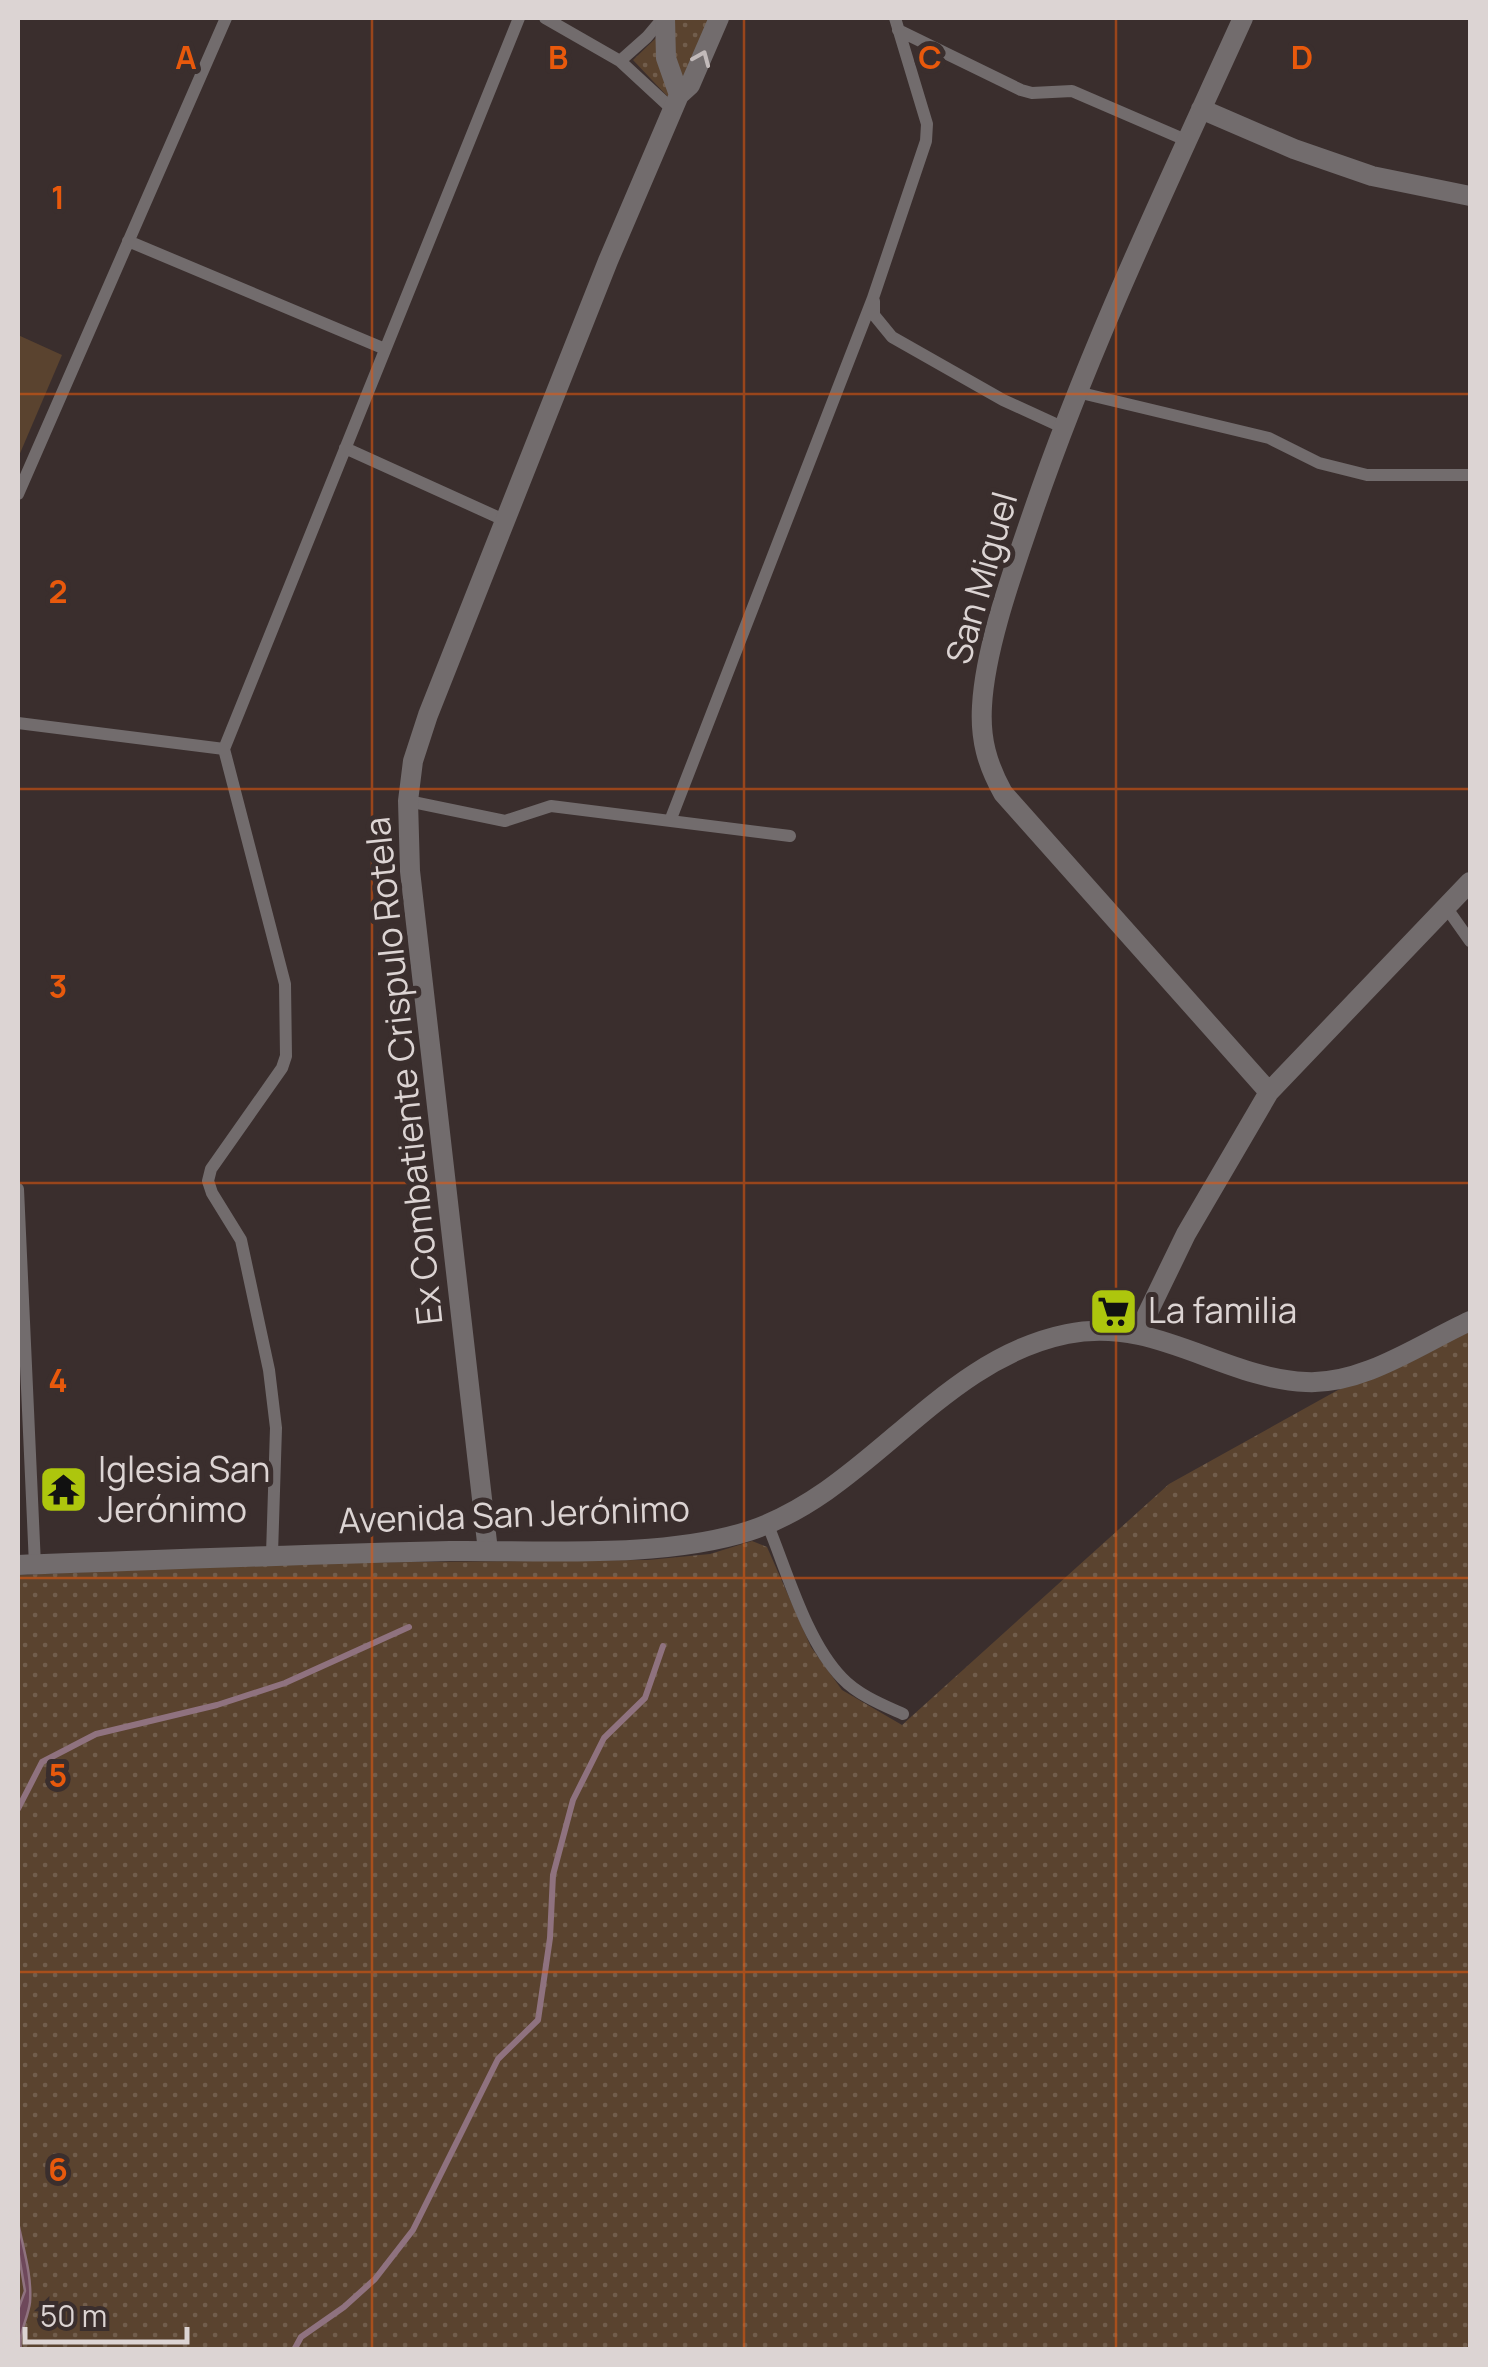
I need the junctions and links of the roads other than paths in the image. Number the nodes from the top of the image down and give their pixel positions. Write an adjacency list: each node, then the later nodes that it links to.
1 (226, 18): 13 (lane)
2 (518, 18): 15 (lane)
3 (546, 18): 8 (lane)
4 (664, 18): 8 (lane); 9 (street)
5 (719, 18): 9 (street, Ex Combatiente Crispulo Rotela, one-way to 5)
6 (1243, 18): 10 (street, San Miguel)
7 (896, 24): 11 (lane); 14 (lane)
8 (620, 61): 9 (lane)
9 (676, 102): 21 (street, Ex Combatiente Crispulo Rotela)
10 (1201, 109): 11 (street, San Miguel); 12 (street)
11 (1188, 141): 16 (street, San Miguel)
12 (1470, 196)
13 (128, 241): 15 (lane); 20 (lane)
14 (874, 298): 17 (lane); 25 (lane)
15 (385, 350): 18 (lane)
16 (1077, 392): 17 (street, San Miguel); 19 (lane)
17 (1062, 427): 30 (street, San Miguel)
18 (345, 448): 21 (lane); 23 (lane)
19 (1470, 475)
20 (18, 494)
21 (504, 520): 24 (street, Ex Combatiente Crispulo Rotela)
22 (18, 723): 23 (lane)
23 (224, 749): 37 (lane)
24 (408, 801): 25 (lane); 36 (street, Ex Combatiente Crispulo Rotela)
25 (670, 821): 26 (lane)
26 (790, 836)
27 (1470, 882): 28 (street)
28 (1446, 906): 29 (lane); 30 (street)
29 (1470, 941)
30 (1269, 1092): 34 (street)
31 (18, 1189): 32 (lane)
32 (19, 1251): 38 (lane)
33 (1470, 1321): 34 (street, Avenida San Jerónimo)
34 (1138, 1333): 35 (street, Avenida San Jerónimo)
35 (767, 1523): 36 (street, Avenida San Jerónimo); 39 (lane)
36 (488, 1550): 37 (street, Avenida San Jerónimo)
37 (272, 1554): 38 (street, Avenida San Jerónimo)
38 (26, 1565)
39 (903, 1714)

